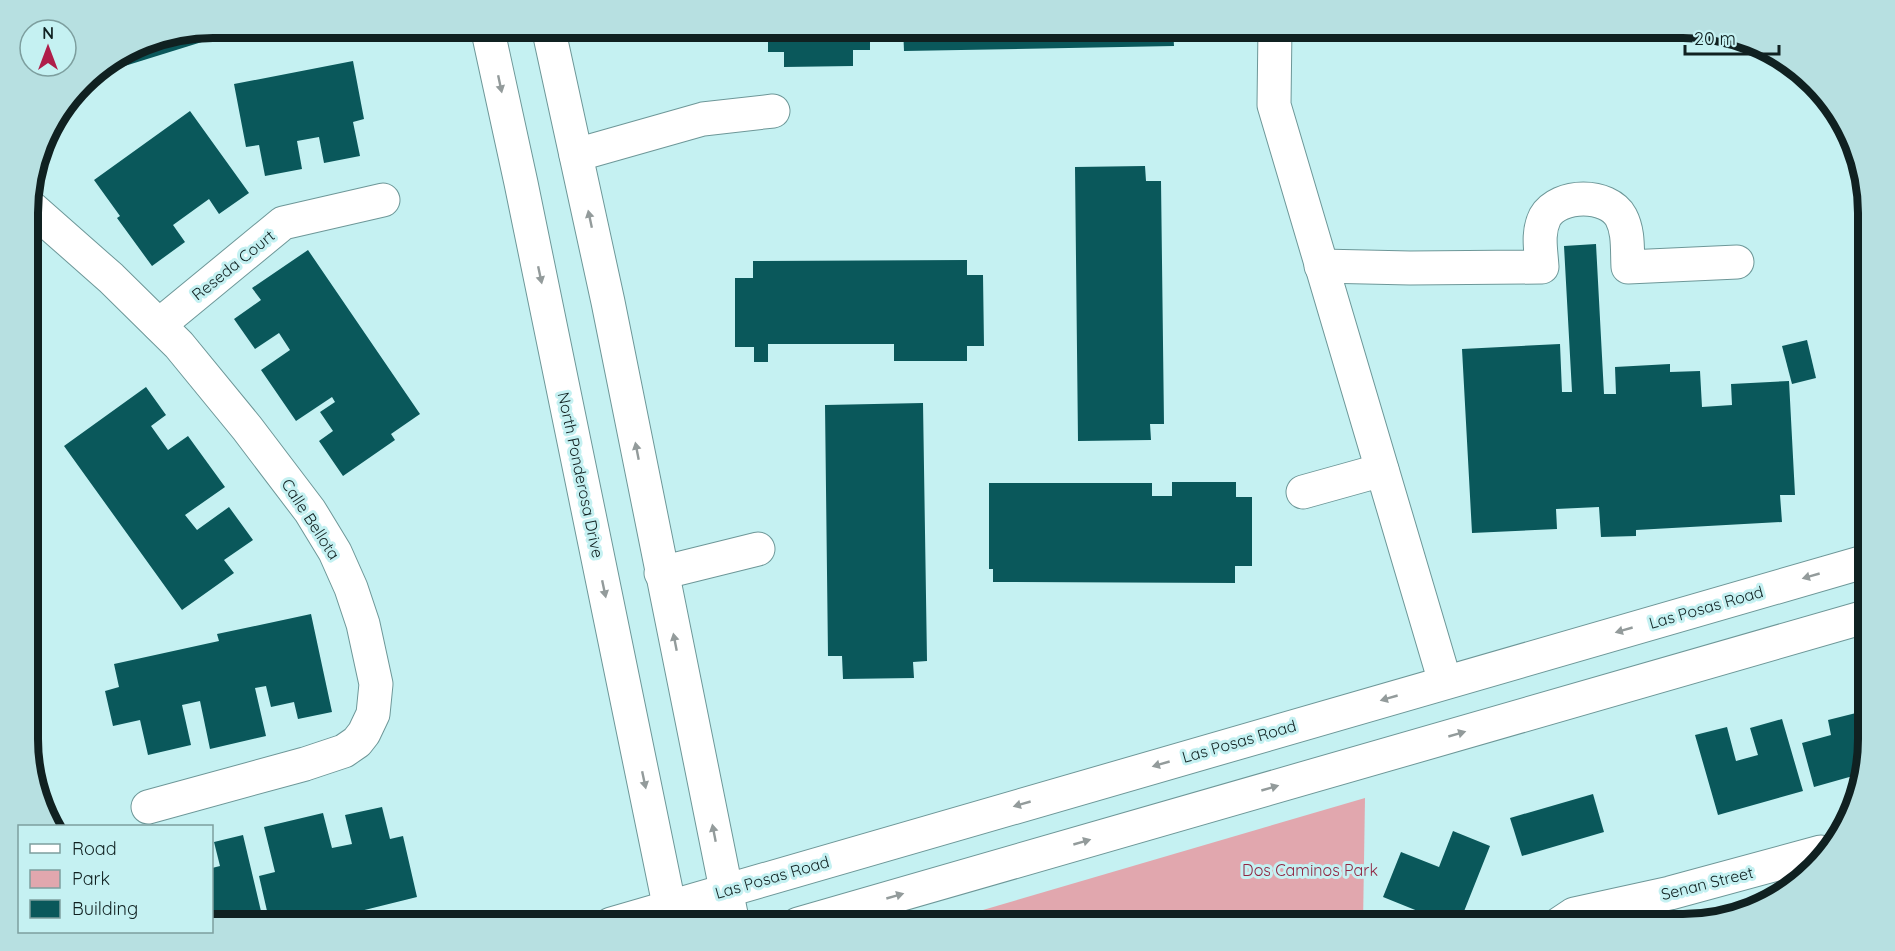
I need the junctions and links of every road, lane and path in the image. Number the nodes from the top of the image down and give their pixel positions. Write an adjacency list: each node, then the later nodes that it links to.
1 (489, 38): 23 (street, North Ponderosa Drive, one-way to 23)
2 (550, 38): 5 (street)
3 (1275, 38): 9 (street)
4 (773, 111): 5 (street)
5 (576, 155): 15 (street, one-way to 5)
6 (383, 200): 10 (street, Reseda Court)
7 (38, 214): 10 (street, Calle Bellota)
8 (1737, 262): 9 (street)
9 (1321, 266): 11 (street)
10 (159, 325): 18 (street, Calle Bellota)
11 (1382, 470): 12 (street); 17 (street)
12 (1303, 492)
13 (758, 549): 15 (street)
14 (1858, 564): 17 (street, Las Posas Road, one-way to 17)
15 (661, 573): 21 (street, one-way to 15)
16 (1858, 619): 19 (street, one-way to 16)
17 (1445, 682): 19 (street); 21 (street, Las Posas Road, one-way to 21)
18 (148, 807)
19 (1158, 820): 26 (street, one-way to 19)
20 (1814, 854): 22 (street, Senan Street)
21 (725, 891): 24 (street, Las Posas Road); 25 (street)
22 (1578, 913)
23 (671, 914)
24 (676, 914)
25 (730, 914)
26 (834, 914)

